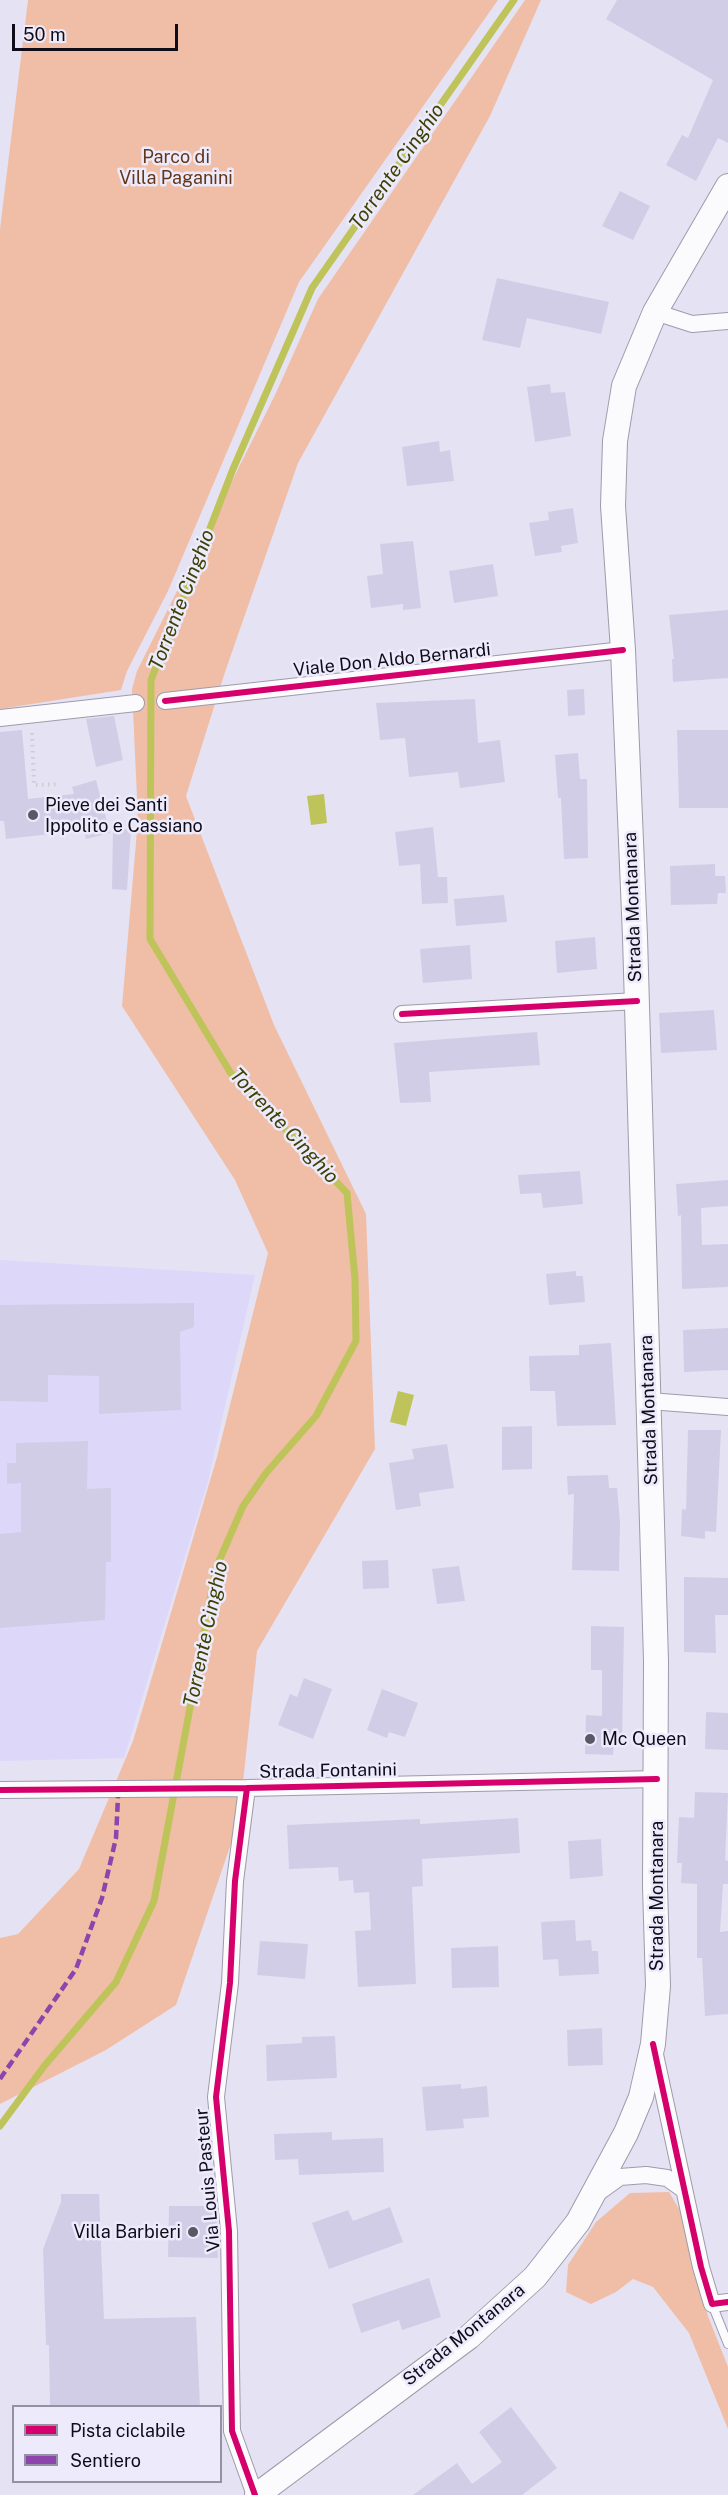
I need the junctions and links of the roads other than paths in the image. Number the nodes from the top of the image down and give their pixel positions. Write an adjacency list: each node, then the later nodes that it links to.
1 (728, 186): 2 (main road, Strada Montanara)
2 (655, 312): 3 (street); 4 (main road, Strada Montanara)
3 (728, 321)
4 (623, 650): 5 (street, Viale Don Aldo Bernardi); 8 (main road, Strada Montanara)
5 (165, 701)
6 (136, 703): 7 (street)
7 (0, 718)
8 (637, 1001): 9 (street); 10 (main road, Strada Montanara)
9 (402, 1014)
10 (649, 1401): 11 (street); 12 (main road, Strada Montanara)
11 (728, 1407)
12 (657, 1779): 13 (street, Strada Fontanini); 15 (main road, Strada Montanara)
13 (247, 1788): 14 (street, Strada Fontanini); 20 (street, Via Louis Pasteur)
14 (0, 1790)
15 (653, 2044): 16 (street); 17 (main road, Strada Montanara)
16 (684, 2190): 17 (street); 18 (street)
17 (594, 2196): 20 (main road, Strada Montanara)
18 (720, 2303): 19 (lane)
19 (728, 2344)
20 (256, 2495)

